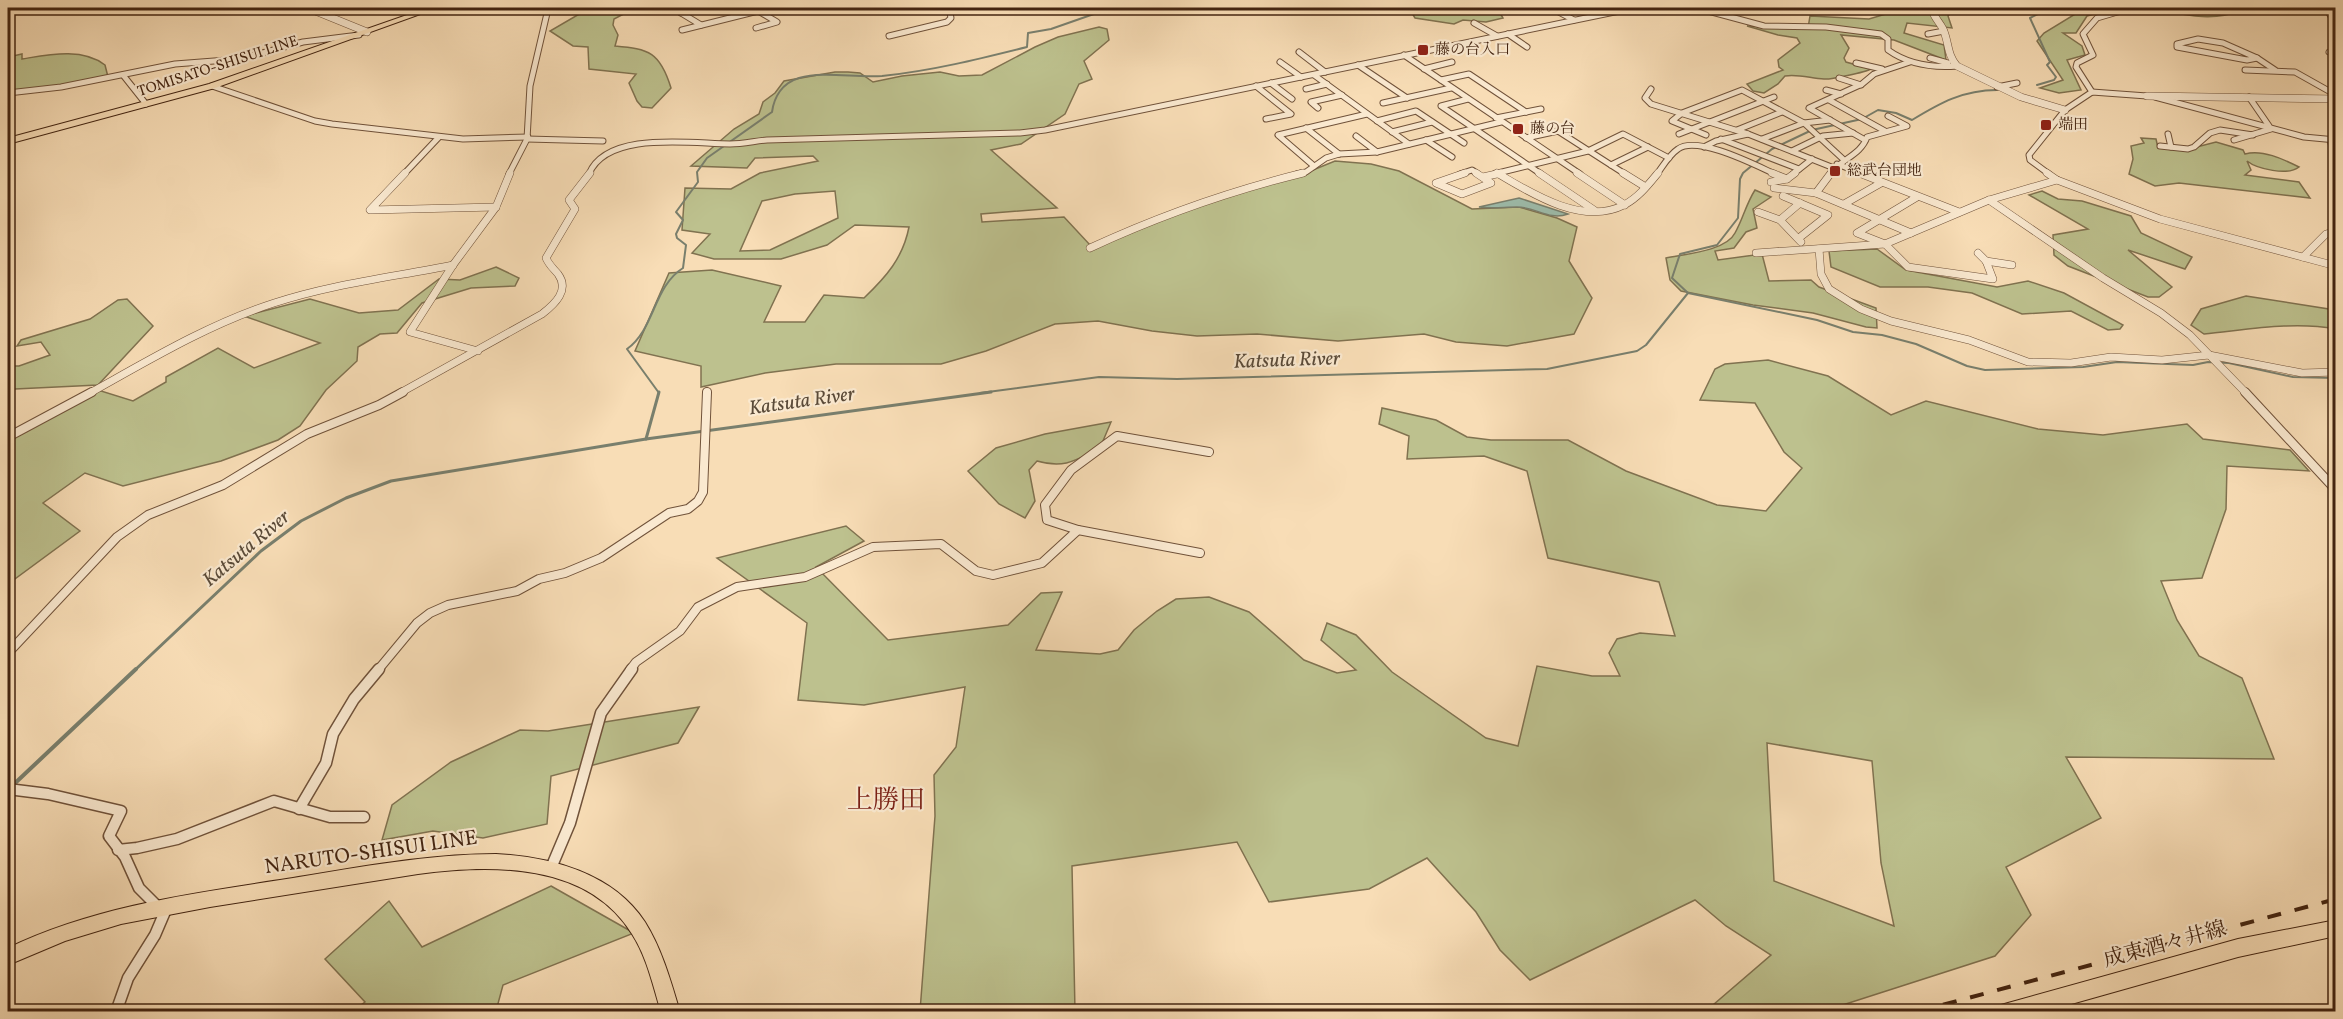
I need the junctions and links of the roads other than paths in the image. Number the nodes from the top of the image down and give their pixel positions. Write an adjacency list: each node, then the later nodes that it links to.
1 (308, 8): 25 (street)
2 (433, 8): 25 (main road, TOMISATO-SHISUI LINE)
3 (548, 8): 114 (street)
4 (673, 8): 16 (street)
5 (703, 8): 16 (street)
6 (710, 8): 7 (street)
7 (729, 8)
8 (949, 8): 28 (street)
9 (1551, 8): 18 (street)
10 (1634, 8): 18 (street)
11 (1697, 8): 41 (street)
12 (1932, 8): 24 (street)
13 (2131, 8): 68 (street)
14 (2326, 8): 17 (street)
15 (755, 9): 20 (street); 22 (street)
16 (681, 13): 20 (street)
17 (2333, 14): 21 (street)
18 (1574, 20): 26 (street)
19 (1474, 23): 29 (street)
20 (701, 25): 23 (street)
21 (2336, 25)
22 (756, 28)
23 (682, 30)
24 (1944, 31): 27 (street); 44 (street)
25 (363, 33): 31 (street); 36 (main road, TOMISATO-SHISUI LINE)
26 (1508, 34): 29 (street); 30 (street)
27 (1928, 34)
28 (889, 36)
29 (1497, 36): 35 (street)
30 (1527, 47)
31 (275, 49): 36 (street); 50 (street)
32 (1299, 52): 49 (street)
33 (2329, 52): 34 (street)
34 (2336, 54)
35 (1404, 55): 43 (street); 45 (street)
36 (294, 57): 59 (main road, TOMISATO-SHISUI LINE)
37 (1930, 58): 44 (street)
38 (2259, 58): 38 (street); 48 (street)
39 (1280, 62): 52 (street)
40 (1452, 62): 45 (street)
41 (1911, 62): 44 (street); 46 (street)
42 (1856, 63): 46 (street)
43 (1358, 65): 49 (street); 76 (street)
44 (1955, 65): 62 (street)
45 (1424, 69): 54 (street)
46 (1886, 70): 58 (street)
47 (2245, 70): 48 (street)
48 (2275, 70): 75 (street)
49 (1325, 72): 51 (street)
50 (123, 75): 69 (street); 82 (street)
51 (1314, 75): 52 (street); 57 (street)
52 (1300, 77): 55 (street)
53 (1839, 78): 58 (street)
54 (1440, 80): 63 (street); 86 (street)
55 (1271, 83): 60 (street); 77 (street)
56 (2017, 83): 62 (street)
57 (1327, 84): 64 (street); 71 (street)
58 (1861, 85): 67 (street)
59 (212, 86): 82 (main road, TOMISATO-SHISUI LINE); 112 (street)
60 (1256, 86): 91 (street); 179 (street)
61 (1837, 86): 67 (street)
62 (1997, 87): 85 (street)
63 (1451, 88): 76 (street); 78 (street)
64 (1306, 89)
65 (1651, 89): 88 (street)
66 (1827, 90): 70 (street)
67 (1850, 90): 70 (street)
68 (2092, 92): 73 (street); 85 (street)
69 (8, 93)
70 (1841, 94): 79 (street)
71 (1342, 95): 83 (street); 89 (street)
72 (1774, 97): 80 (street)
73 (2151, 97): 74 (street); 100 (street)
74 (2249, 97): 75 (street); 100 (street)
75 (2336, 97)
76 (1407, 98): 81 (street)
77 (1292, 99)
78 (1468, 99): 92 (street); 99 (street)
79 (1829, 100): 93 (street); 103 (street)
80 (1763, 101): 87 (street); 88 (street); 96 (street)
81 (1383, 103)
82 (146, 104): 123 (main road, TOMISATO-SHISUI LINE)
83 (1318, 108)
84 (1541, 109): 86 (street)
85 (2065, 110): 148 (street)
86 (1526, 112): 92 (street)
87 (1782, 112): 97 (street); 102 (street)
88 (1682, 113): 96 (street); 101 (street)
89 (1367, 114): 94 (street); 98 (street)
90 (1888, 116): 103 (street)
91 (1266, 119)
92 (1499, 120): 99 (street); 115 (street)
93 (1830, 120): 97 (street); 105 (street)
94 (1377, 121): 95 (street); 104 (street)
95 (1432, 122): 104 (street); 106 (street)
96 (1711, 122): 101 (street); 102 (street)
97 (1804, 123): 116 (street); 118 (street)
98 (1306, 128): 134 (street); 143 (street)
99 (1473, 128): 106 (street); 141 (street)
100 (2270, 128): 111 (street); 119 (street)
101 (1692, 130): 107 (street); 110 (street)
102 (1737, 130): 108 (street)
103 (1885, 131): 121 (street)
104 (1392, 132): 126 (street)
105 (1852, 133): 116 (street); 121 (street)
106 (1449, 134): 120 (street); 125 (street)
107 (1679, 134)
108 (1748, 134): 117 (street); 118 (street)
109 (2168, 134): 130 (street)
110 (1706, 135)
111 (2253, 135): 122 (street); 130 (street)
112 (439, 136): 114 (street); 159 (street)
113 (1356, 136): 133 (street)
114 (527, 138): 124 (street); 159 (street)
115 (1526, 138): 131 (street); 136 (street)
116 (1819, 138): 132 (street); 139 (street)
117 (1721, 139): 129 (street); 144 (street)
118 (1762, 139): 132 (street)
119 (2333, 139): 140 (street)
120 (1426, 140): 126 (street); 135 (street)
121 (1865, 140): 139 (street)
122 (2234, 140)
123 (8, 141)
124 (603, 141)
125 (1464, 143)
126 (1409, 144): 133 (street)
127 (2160, 146): 130 (street)
128 (1648, 147): 131 (street); 137 (street); 142 (street)
129 (1704, 147): 137 (street); 147 (street)
130 (2171, 147)
131 (1588, 151): 136 (street); 142 (street)
132 (1792, 151): 138 (street)
133 (1377, 152): 134 (street)
134 (1339, 154): 143 (street)
135 (1452, 157)
136 (1556, 158): 141 (street); 158 (street)
137 (1669, 158): 151 (street)
138 (1812, 159): 139 (street); 144 (street)
139 (1838, 164): 149 (street); 152 (street)
140 (2336, 164)
141 (1529, 165): 145 (street); 162 (street)
142 (1611, 165): 151 (street)
143 (1314, 166): 169 (street)
144 (1799, 169): 147 (street)
145 (1497, 173): 146 (street); 162 (street)
146 (1483, 177): 146 (street)
147 (1787, 179): 150 (street)
148 (2057, 180): 155 (street); 174 (street)
149 (1881, 183): 154 (street); 157 (street)
150 (1773, 185): 152 (street)
151 (1644, 186): 158 (street)
152 (1816, 193): 157 (street)
153 (1783, 196): 156 (street)
154 (1917, 196): 161 (street); 163 (street)
155 (1989, 200): 161 (street); 180 (street)
156 (1800, 203): 164 (street); 167 (street)
157 (1844, 204): 163 (street)
158 (1625, 205): 162 (street)
159 (496, 207): 176 (street)
160 (1758, 212): 164 (street)
161 (1959, 212): 166 (street)
162 (1600, 213)
163 (1879, 219): 166 (street); 168 (street)
164 (1780, 220): 167 (street)
165 (2336, 231): 174 (street)
166 (1911, 233): 168 (street)
167 (1799, 238): 170 (street)
168 (1885, 244): 171 (street); 175 (street)
169 (1090, 248)
170 (1804, 248): 171 (street); 172 (street)
171 (1819, 249): 180 (street)
172 (1756, 253)
173 (1978, 253): 175 (street)
174 (2303, 257): 178 (street)
175 (1986, 261): 177 (street)
176 (453, 265): 179 (street); 183 (street)
177 (2012, 265)
178 (2336, 266)
179 (478, 351): 188 (street)
180 (2209, 355): 181 (street); 185 (street)
181 (2336, 372)
182 (707, 392): 190 (street)
183 (8, 437)
184 (1209, 452): 186 (street)
185 (2336, 490)
186 (1078, 530): 187 (street); 193 (street)
187 (1200, 553)
188 (8, 653)
189 (8, 789): 192 (street)
190 (299, 809): 191 (street); 192 (street)
191 (364, 817)
192 (118, 850): 194 (street)
193 (551, 868): 194 (main road, NARUTO-SHISUI LINE); 198 (main road, NARUTO-SHISUI LINE)
194 (163, 907): 196 (main road, NARUTO-SHISUI LINE); 197 (street)
195 (2336, 928): 199 (main road, 成東酒々井線)
196 (8, 957)
197 (116, 1011)
198 (671, 1011)
199 (2008, 1011)

